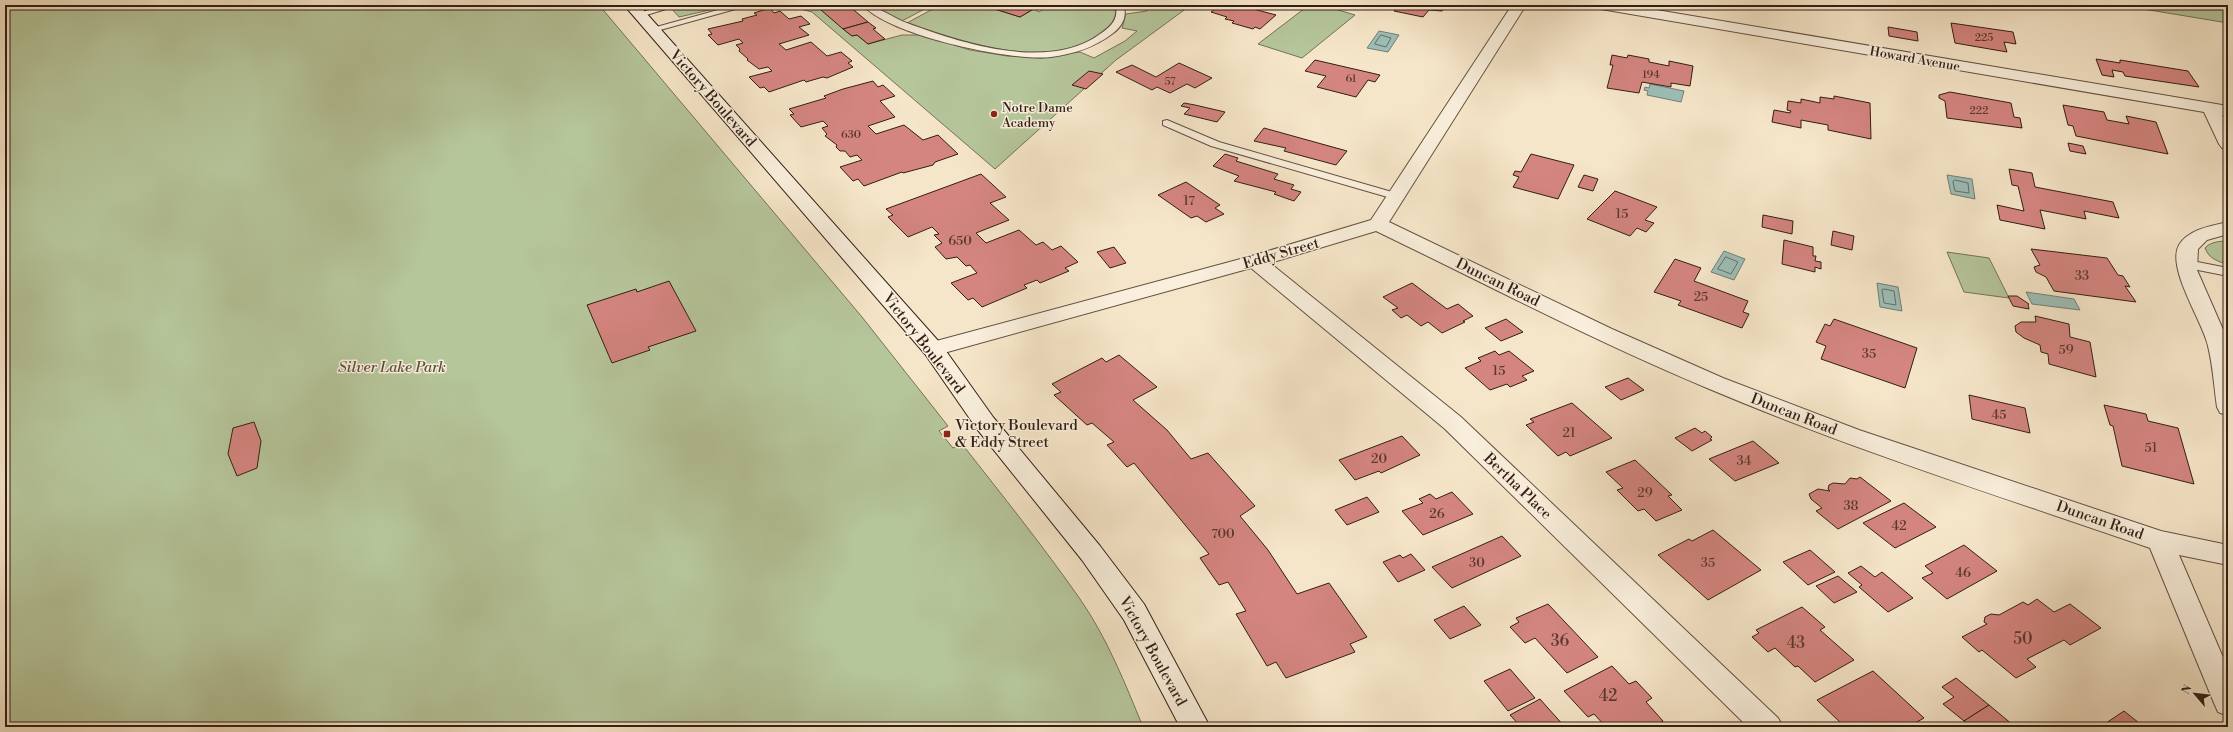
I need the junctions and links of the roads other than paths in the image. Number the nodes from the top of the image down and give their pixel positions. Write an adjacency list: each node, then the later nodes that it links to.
1 (675, 5): 7 (lane)
2 (746, 5): 7 (lane)
3 (867, 5): 4 (lane)
4 (1119, 5)
5 (1519, 5): 12 (street)
6 (1601, 5): 8 (street, Howard Avenue)
7 (641, 16): 18 (street, Victory Boulevard)
8 (2210, 108): 9 (street, Howard Avenue); 11 (street)
9 (2228, 111)
10 (1167, 123): 12 (lane)
11 (2228, 144)
12 (1395, 196): 13 (street)
13 (1378, 224): 15 (street, Eddy Street); 20 (street, Duncan Road)
14 (2228, 228): 16 (street)
15 (1255, 261): 18 (street, Eddy Street); 24 (street, Bertha Place)
16 (2187, 264): 17 (lane); 19 (street)
17 (2228, 272)
18 (933, 349): 23 (street, Victory Boulevard)
19 (2228, 407)
20 (2160, 541): 21 (street, Duncan Road); 22 (street)
21 (2228, 555)
22 (2228, 703)
23 (1195, 727)
24 (1768, 727)

